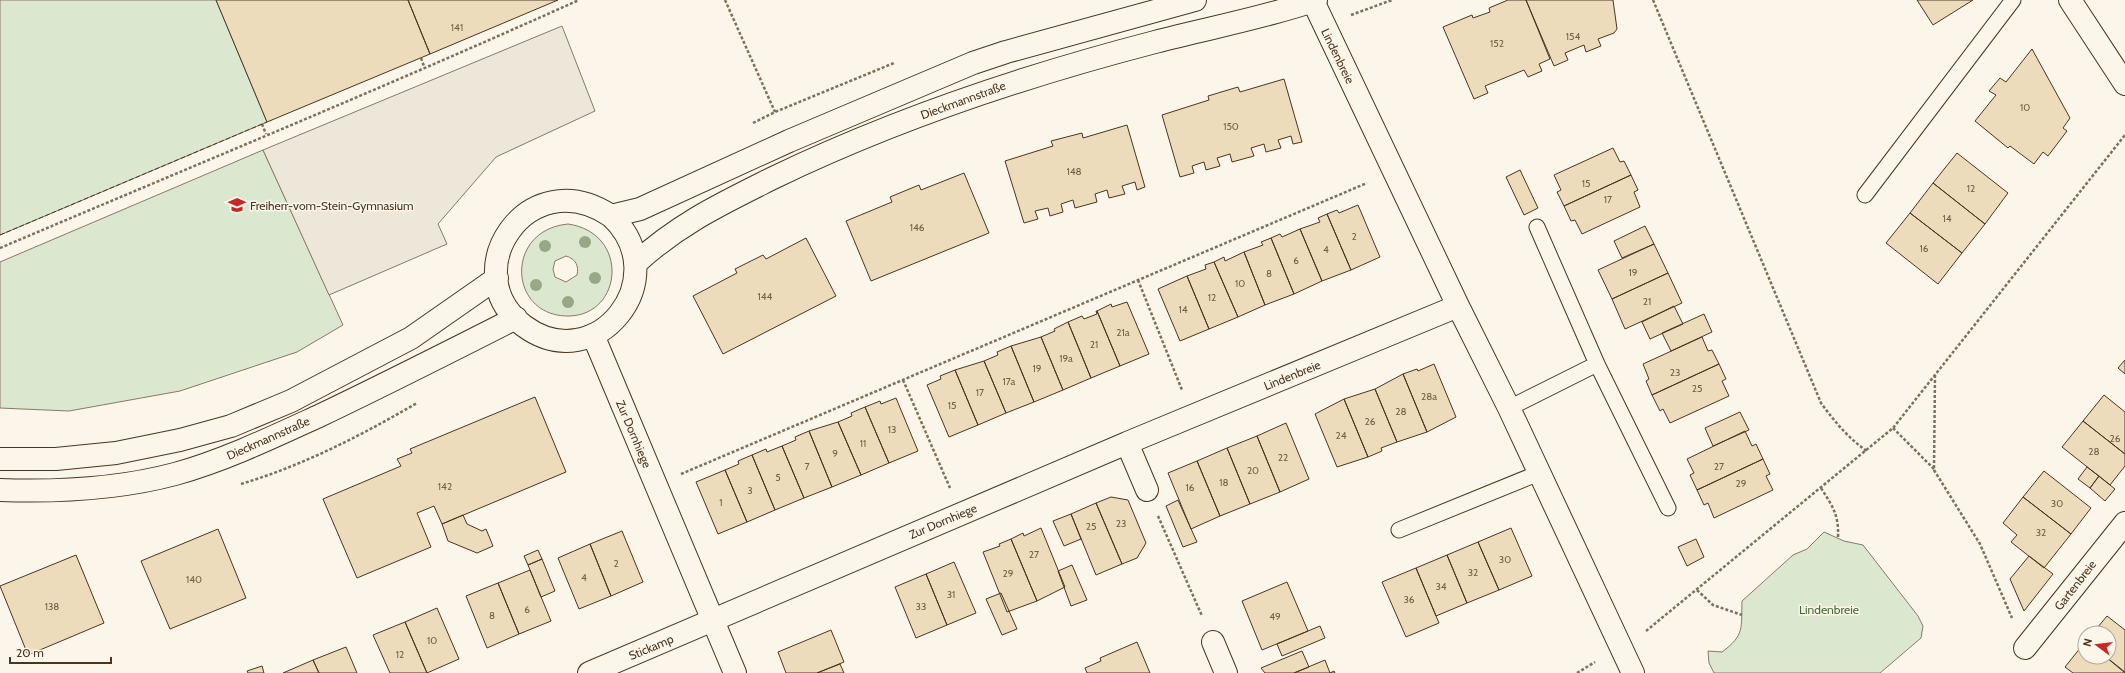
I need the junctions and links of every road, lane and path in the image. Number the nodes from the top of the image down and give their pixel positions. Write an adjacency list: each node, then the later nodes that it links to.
1 (579, 0): 11 (path)
2 (725, 0): 13 (path)
3 (1195, 0): 19 (street)
4 (1313, 0): 9 (street, Lindenbreie); 22 (street, Dieckmannstraße)
5 (1392, 0): 9 (path)
6 (1653, 0): 35 (path)
7 (2013, 0): 18 (lane)
8 (2070, 0): 12 (street)
9 (1323, 24): 17 (street, Lindenbreie)
10 (420, 58): 11 (path)
11 (425, 69): 15 (path)
12 (2125, 84)
13 (775, 112)
14 (262, 124): 15 (path)
15 (266, 134): 21 (path)
16 (2125, 136): 29 (path)
17 (1394, 172): 24 (path); 25 (street, Lindenbreie)
18 (1865, 195)
19 (611, 216): 22 (street); 23 (street)
20 (1537, 227): 28 (lane)
21 (0, 248)
22 (636, 263): 27 (street)
23 (497, 278): 26 (street); 36 (street, Dieckmannstraße)
24 (1138, 280): 30 (path); 32 (path)
25 (1458, 306): 31 (street, Lindenbreie); 32 (street, Lindenbreie)
26 (516, 318): 27 (street); 41 (street, Dieckmannstraße)
27 (593, 335): 39 (street, Zur Dornhiege)
28 (1597, 364): 31 (lane); 43 (lane)
29 (1935, 375): 33 (path); 37 (path)
30 (903, 380): 39 (path); 44 (path)
31 (1509, 408): 38 (street, Lindenbreie)
32 (1193, 416): 34 (street, Lindenbreie)
33 (1893, 428): 35 (path); 37 (path)
34 (1127, 443): 42 (street); 44 (street, Zur Dornhiege)
35 (1867, 451): 40 (path)
36 (0, 459)
37 (1934, 470): 53 (path)
38 (1539, 472): 46 (lane); 52 (street, Lindenbreie)
39 (655, 485): 50 (street, Zur Dornhiege)
40 (1821, 488): 47 (path); 48 (path)
41 (0, 490)
42 (1147, 490): 51 (path)
43 (1668, 508)
44 (961, 514): 50 (street, Zur Dornhiege)
45 (2125, 523): 53 (street, Gartenbreie)
46 (1399, 530)
47 (1838, 538)
48 (1697, 590): 49 (path); 52 (path)
49 (1742, 615)
50 (712, 620): 54 (street, Stickamp); 55 (street, Zur Dornhiege)
51 (1213, 642): 56 (street)
52 (1621, 648): 57 (path); 58 (street, Lindenbreie)
53 (2025, 648)
54 (589, 673)
55 (735, 673)
56 (1226, 673)
57 (1577, 673)
58 (1633, 673)

